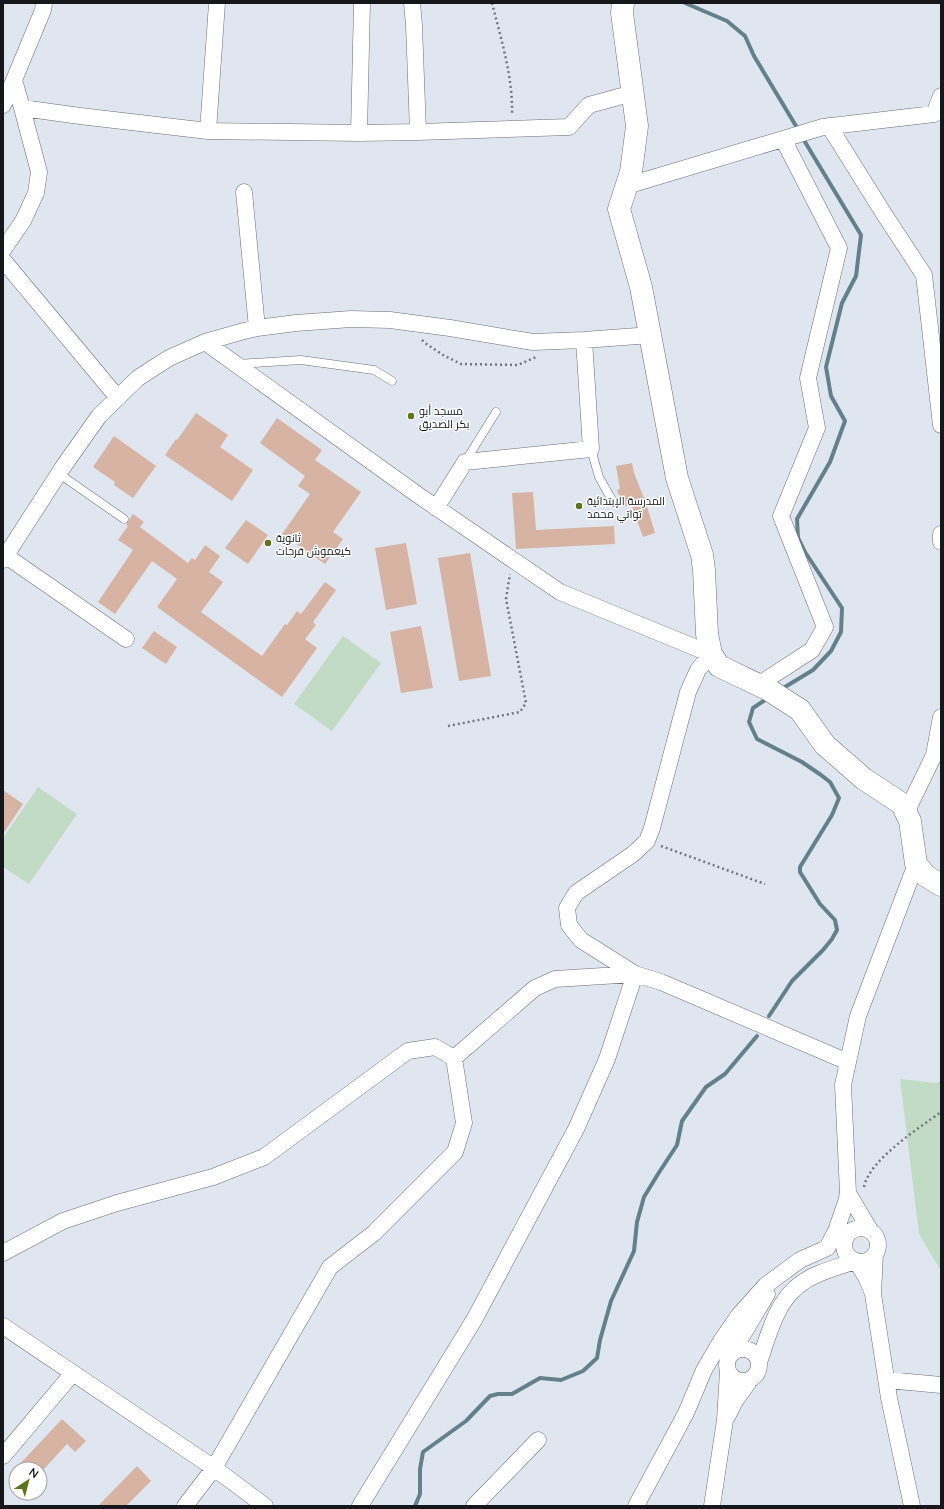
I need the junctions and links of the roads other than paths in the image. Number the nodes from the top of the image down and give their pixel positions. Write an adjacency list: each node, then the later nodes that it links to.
1 (44, 3): 6 (street)
2 (217, 3): 12 (street)
3 (362, 3): 14 (street)
4 (412, 3): 13 (street)
5 (623, 3): 7 (main road)
6 (14, 80): 9 (street); 10 (street)
7 (633, 93): 13 (street); 16 (main road)
8 (941, 96): 11 (street)
9 (3, 105)
10 (22, 108): 12 (street); 18 (street)
11 (829, 126): 15 (street); 28 (street)
12 (208, 131): 14 (street)
13 (418, 132): 14 (street)
14 (359, 133)
15 (794, 135): 16 (street); 40 (street)
16 (626, 186): 21 (main road)
17 (244, 192): 20 (street)
18 (3, 250)
19 (3, 260): 26 (street)
20 (257, 328): 22 (street); 23 (street)
21 (651, 335): 22 (street); 39 (main road)
22 (584, 340): 29 (street)
23 (205, 342): 24 (street); 26 (street)
24 (235, 364): 25 (lane); 33 (street)
25 (392, 380)
26 (118, 398): 31 (street)
27 (496, 412): 30 (lane)
28 (941, 425)
29 (591, 449): 30 (street); 32 (lane)
30 (465, 462): 33 (street)
31 (58, 473): 34 (lane); 37 (street)
32 (612, 500)
33 (436, 508): 39 (street)
34 (124, 519)
35 (941, 534): 36 (street)
36 (941, 542)
37 (4, 558): 38 (street)
38 (126, 639)
39 (710, 654): 40 (main road); 45 (street)
40 (769, 691): 42 (main road)
41 (941, 717): 42 (street)
42 (906, 813): 43 (main road)
43 (916, 864): 44 (main road); 47 (street)
44 (941, 885)
45 (635, 974): 46 (street); 47 (street); 75 (street)
46 (454, 1058): 52 (street); 72 (street)
47 (848, 1062): 48 (street)
48 (847, 1198): 49 (street); 50 (street); 51 (street)
49 (870, 1230): 50 (street); 53 (street)
50 (847, 1235): 51 (street); 54 (street)
51 (827, 1248): 55 (street)
52 (3, 1253)
53 (875, 1254): 54 (street); 57 (street)
54 (856, 1261): 56 (street); 57 (street)
55 (775, 1278): 58 (street); 59 (street)
56 (797, 1286): 58 (street); 63 (street)
57 (873, 1294): 67 (street)
58 (763, 1300): 59 (street); 62 (street)
59 (739, 1315): 61 (street)
60 (3, 1326): 65 (street)
61 (721, 1341): 62 (street); 77 (street)
62 (733, 1351): 63 (street); 64 (street)
63 (759, 1362): 66 (street)
64 (728, 1371): 66 (street); 69 (street)
65 (73, 1373): 71 (street); 72 (street)
66 (750, 1380): 69 (street)
67 (888, 1380): 68 (street); 79 (street)
68 (941, 1385)
69 (725, 1420): 78 (street)
70 (538, 1440): 76 (street)
71 (3, 1456)
72 (214, 1468): 73 (street); 74 (street)
73 (184, 1506)
74 (266, 1506)
75 (360, 1506)
76 (474, 1506)
77 (636, 1506)
78 (712, 1506)
79 (912, 1506)

